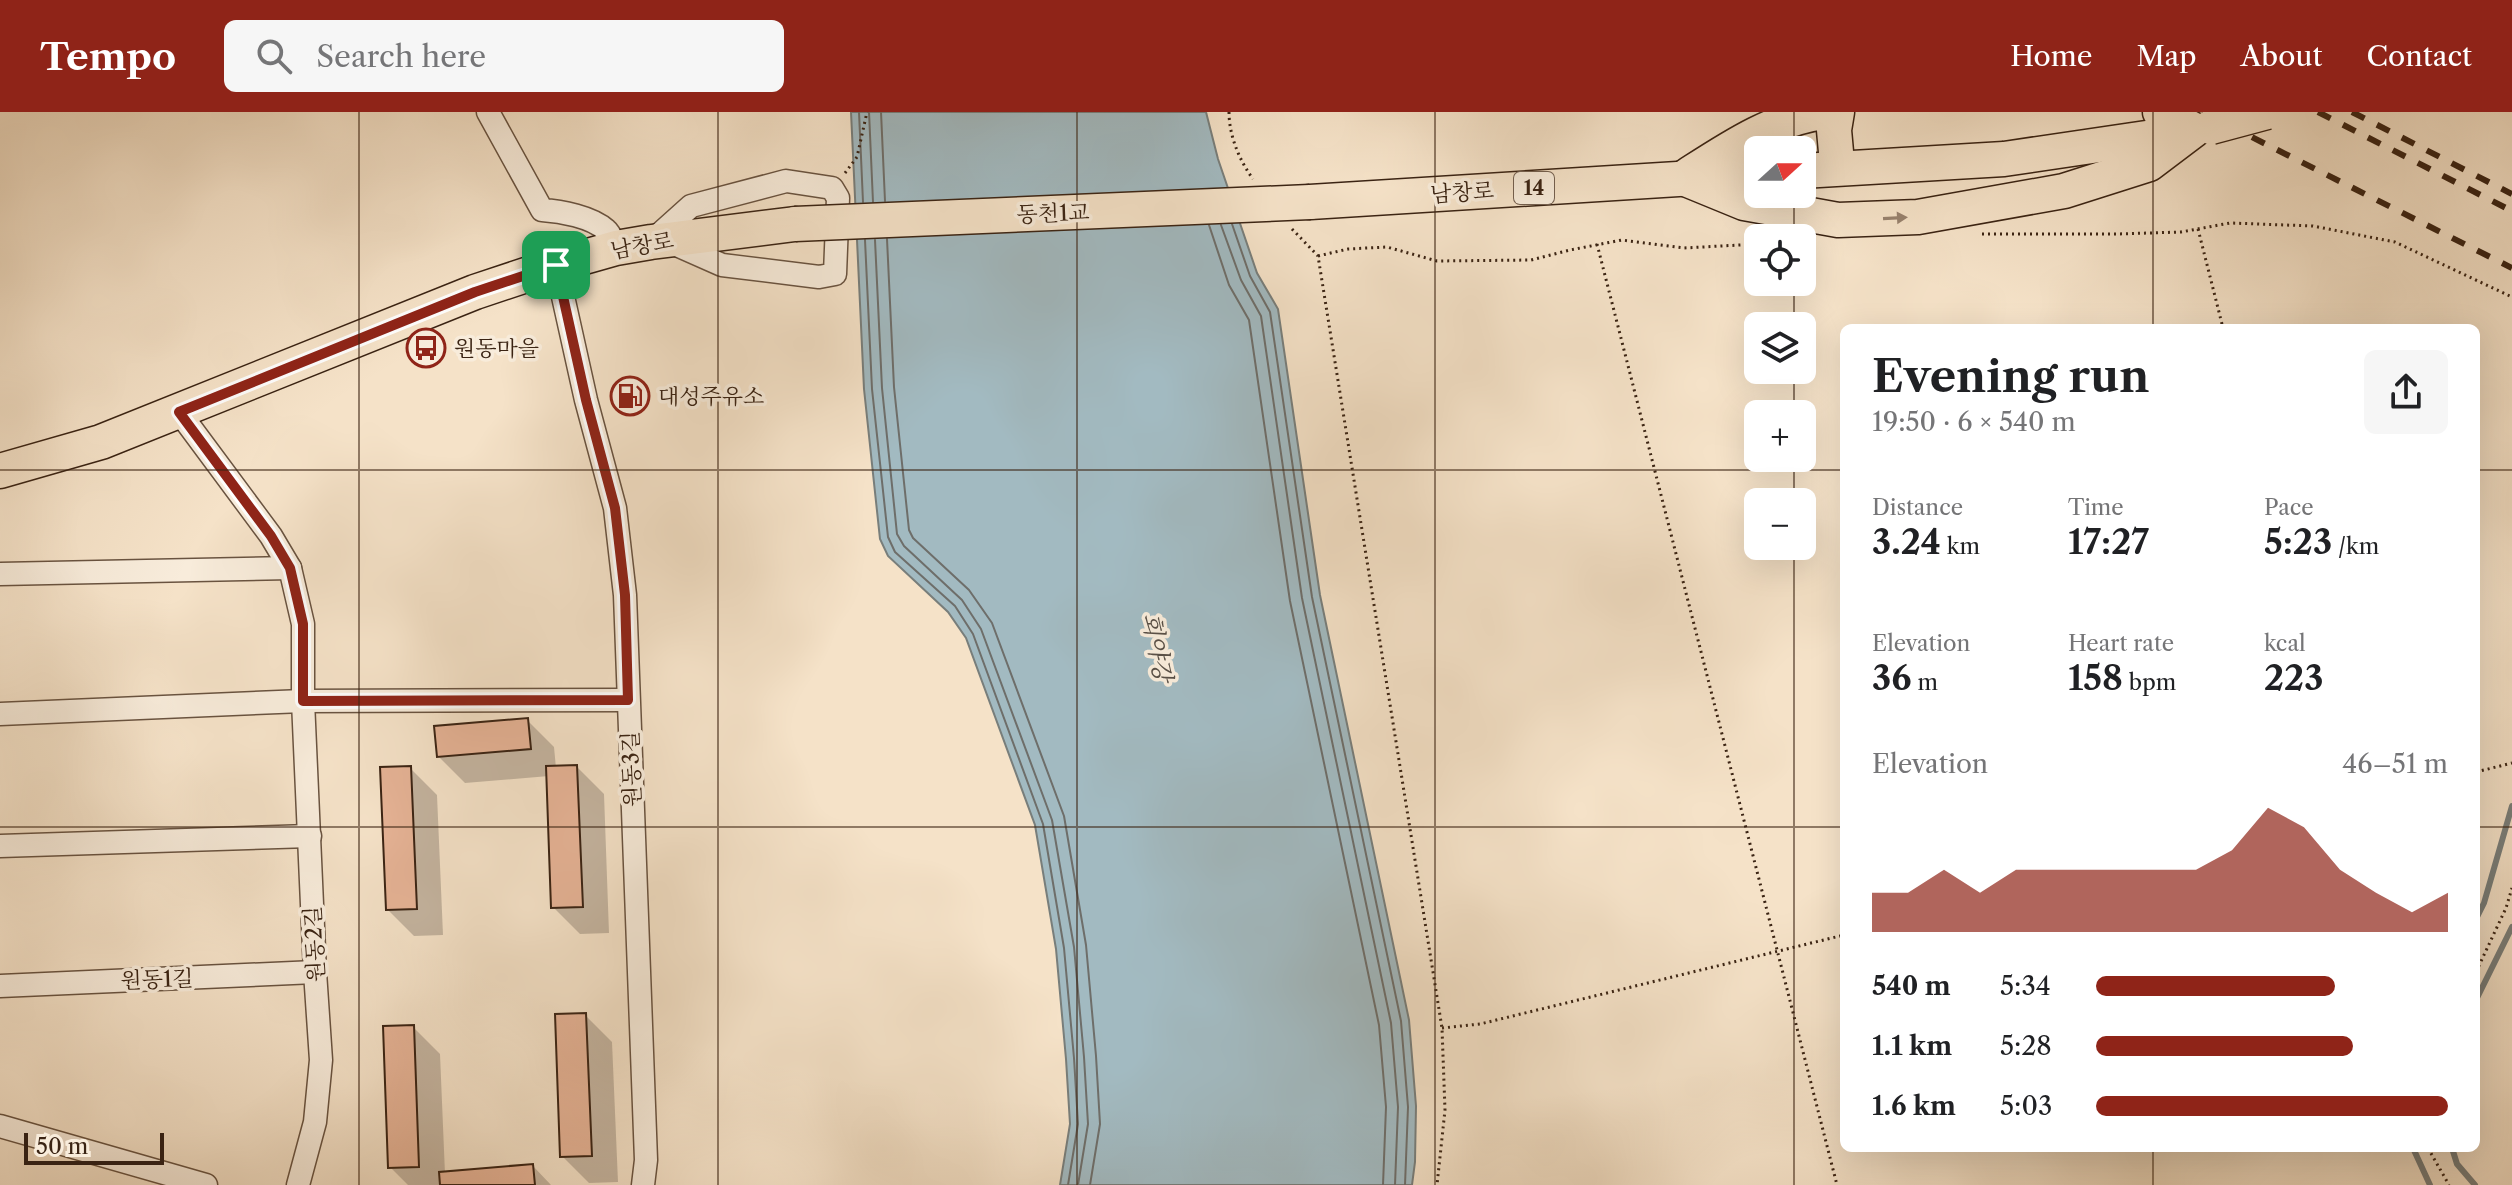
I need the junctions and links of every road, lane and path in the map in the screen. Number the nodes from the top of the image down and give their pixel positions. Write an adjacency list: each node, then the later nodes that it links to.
1 (488, 112): 24 (street)
2 (867, 112): 15 (path)
3 (1229, 112): 13 (path)
4 (1824, 112): 12 (main road)
5 (1837, 112): 9 (main road)
6 (2160, 112): 8 (main road)
7 (2267, 112): 8 (main road, bridge)
8 (2202, 128): 10 (main road); 17 (main road, one-way to 8)
9 (1836, 152)
10 (1816, 170)
11 (1744, 175): 12 (main road, 남창로 / 14)
12 (1683, 178): 16 (main road, 남창로 / 14); 17 (main road)
13 (1257, 185)
14 (1839, 186): 17 (main road)
15 (832, 188): 21 (street); 21 (street)
16 (1297, 211): 18 (main road, 동천1교, bridge); 25 (path)
17 (1848, 220)
18 (795, 224): 21 (main road, 남창로)
19 (2198, 229): 20 (path); 27 (path); 28 (path)
20 (1970, 234)
21 (658, 241): 24 (main road, 남창로)
22 (1597, 244): 23 (path); 25 (path); 42 (path)
23 (1744, 245)
24 (616, 248): 26 (main road, 남창로)
25 (1318, 256): 46 (path)
26 (556, 265): 29 (main road, 남창로); 33 (street, 원동3길)
27 (2512, 297)
28 (2222, 324)
29 (179, 412): 30 (main road, 남창로); 31 (street, 원동2길)
30 (0, 471)
31 (290, 568): 32 (street); 34 (street, 원동2길)
32 (0, 574)
33 (628, 700): 34 (street); 51 (street, 원동3길)
34 (303, 701): 35 (street); 38 (street, 원동2길)
35 (0, 714)
36 (2512, 763): 37 (path)
37 (2480, 771)
38 (310, 836): 39 (street); 44 (street, 원동2길)
39 (0, 846)
40 (2512, 888): 43 (path)
41 (1840, 936): 42 (path)
42 (1777, 952): 46 (path); 53 (path)
43 (2480, 963)
44 (315, 972): 45 (street, 원동1길); 50 (street, 원동2길)
45 (0, 986)
46 (1442, 1028): 52 (path)
47 (0, 1126): 49 (street)
48 (2430, 1152): 54 (path)
49 (206, 1185)
50 (298, 1185)
51 (643, 1185)
52 (1437, 1185)
53 (1837, 1185)
54 (2449, 1185)

